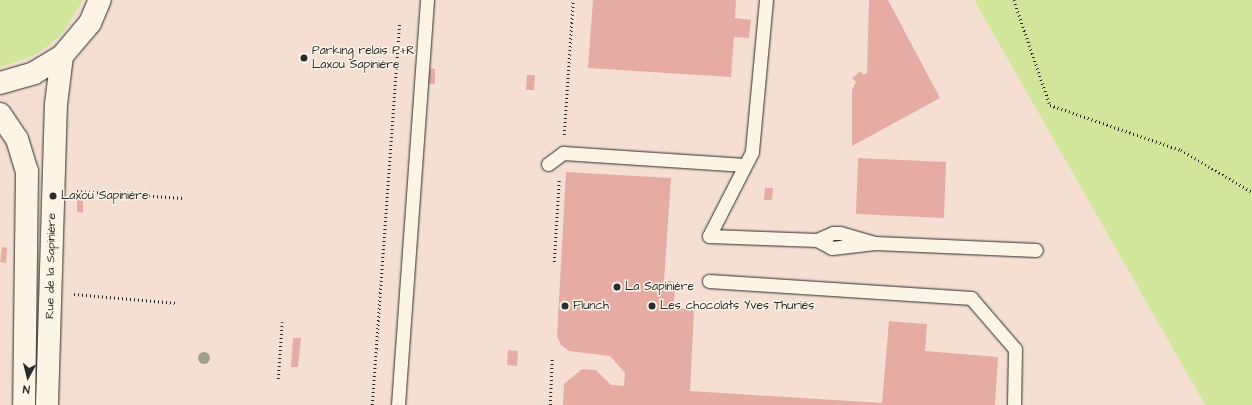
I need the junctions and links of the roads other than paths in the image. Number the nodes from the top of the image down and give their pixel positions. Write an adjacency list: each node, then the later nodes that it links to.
1 (100, 0): 4 (street)
2 (427, 0): 13 (lane)
3 (766, 0): 8 (lane)
4 (62, 56): 5 (street); 12 (street, Rue de la Sapinière)
5 (0, 84)
6 (0, 114): 11 (street, Rue de la Sapinière)
7 (548, 164): 8 (lane)
8 (746, 165): 9 (lane)
9 (1036, 250)
10 (709, 281): 14 (lane)
11 (24, 405)
12 (47, 405)
13 (398, 405)
14 (1014, 405)

